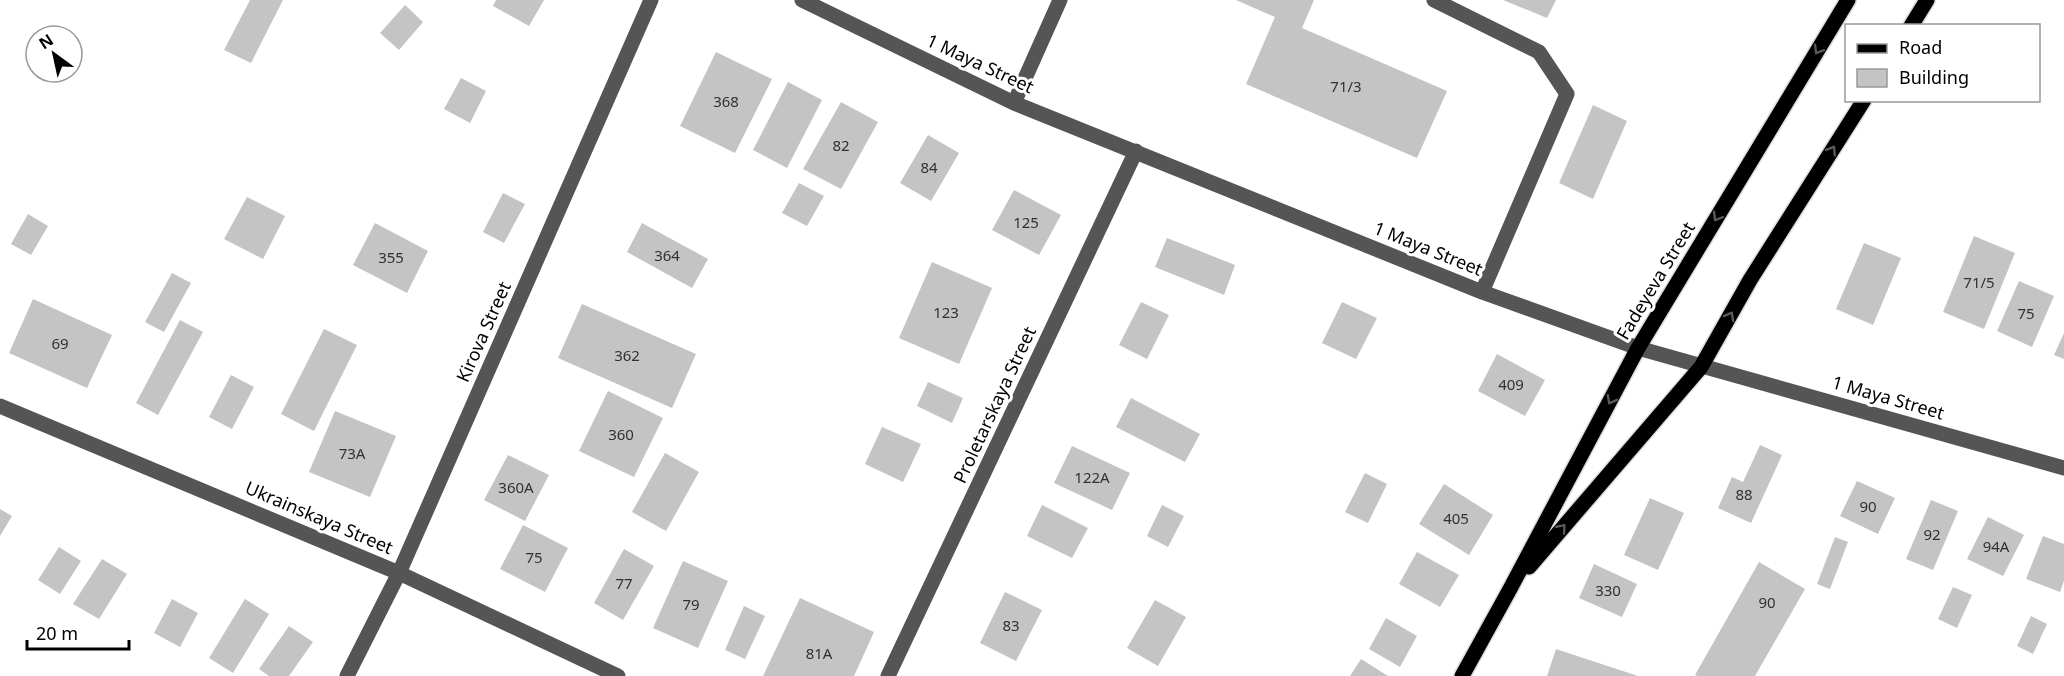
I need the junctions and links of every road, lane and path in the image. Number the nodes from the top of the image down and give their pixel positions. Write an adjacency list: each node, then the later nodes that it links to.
1 (651, 0): 16 (street, Kirova Street)
2 (802, 0): 9 (street, 1 Maya Street)
3 (1060, 0): 9 (street)
4 (1434, 0): 11 (street)
5 (1848, 0): 12 (main road, Fadeyeva Street, one-way to 12)
6 (1927, 0): 7 (main road)
7 (1912, 24)
8 (1863, 102): 13 (main road, Fadeyeva Street, one-way to 8)
9 (1014, 103): 10 (street, 1 Maya Street)
10 (1136, 151): 11 (street, 1 Maya Street); 20 (street, Proletarskaya Street)
11 (1482, 292): 12 (street, 1 Maya Street)
12 (1638, 348): 13 (street, 1 Maya Street); 17 (main road, Fadeyeva Street, one-way to 17)
13 (1701, 367): 15 (street, 1 Maya Street); 17 (main road, Fadeyeva Street, one-way to 13)
14 (0, 406): 16 (street, Ukrainskaya Street)
15 (2064, 468)
16 (399, 573): 18 (street, Kirova Street); 19 (street, Ukrainskaya Street)
17 (1510, 589): 21 (main road, Fadeyeva Street)
18 (347, 676)
19 (618, 676)
20 (888, 676)
21 (1462, 676)

